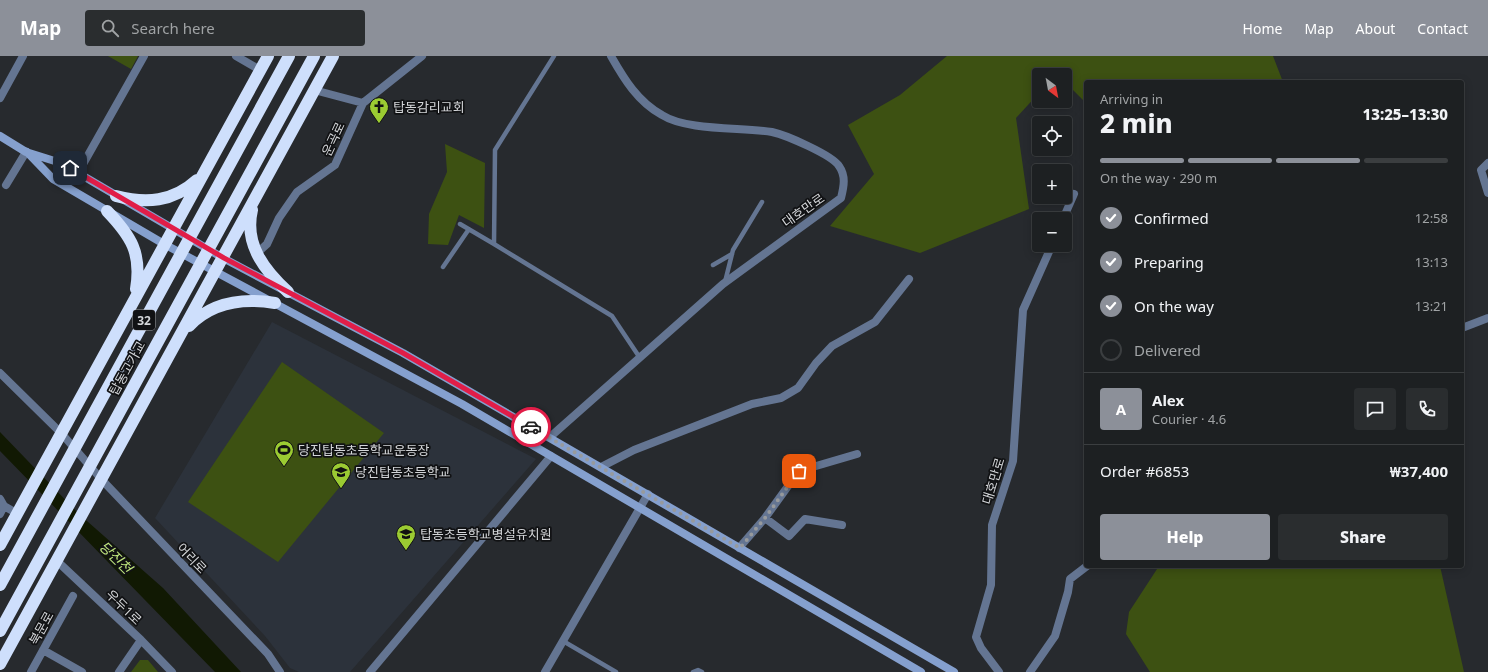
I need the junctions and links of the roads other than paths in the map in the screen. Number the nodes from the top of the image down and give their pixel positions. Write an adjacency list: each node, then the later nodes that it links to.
1 (23, 56): 13 (street)
2 (144, 56): 18 (street)
3 (236, 56): 11 (street)
4 (268, 56): 11 (highway)
5 (289, 56): 67 (highway, 탑동고가교 / 32, bridge)
6 (314, 56): 69 (highway, 탑동고가교, bridge)
7 (333, 56): 12 (highway)
8 (422, 56): 14 (street, 운곡로)
9 (554, 56): 32 (lane)
10 (611, 56): 41 (street, 대호만로)
11 (260, 70): 19 (highway)
12 (314, 90): 14 (street); 21 (highway)
13 (0, 98)
14 (363, 103): 34 (street, 운곡로)
15 (0, 136): 16 (main road)
16 (26, 152): 18 (main road); 20 (street); 26 (main road)
17 (1488, 163): 22 (street)
18 (78, 173): 24 (main road)
19 (202, 175): 24 (highway); 29 (highway)
20 (6, 185)
21 (259, 191): 34 (highway); 36 (highway)
22 (1488, 193)
23 (1074, 194): 27 (street)
24 (116, 196): 29 (main road)
25 (762, 202): 35 (lane)
26 (107, 211): 31 (main road); 43 (highway)
27 (1066, 212)
28 (460, 224): 30 (lane)
29 (172, 228): 31 (highway); 36 (main road)
30 (469, 229): 32 (lane); 38 (lane)
31 (164, 244): 39 (main road); 43 (highway)
32 (494, 244): 48 (lane)
33 (1049, 252): 86 (street, 대호만로)
34 (256, 254): 42 (highway)
35 (732, 254): 37 (lane); 41 (lane)
36 (224, 258): 39 (highway); 42 (main road)
37 (713, 264)
38 (443, 267)
39 (216, 272): 44 (main road); 47 (highway)
40 (909, 279): 54 (street)
41 (725, 283): 48 (street, 대호만로)
42 (288, 292): 51 (main road)
43 (133, 302): 50 (highway)
44 (275, 303): 47 (highway); 53 (main road)
45 (1488, 318): 46 (street)
46 (1464, 327)
47 (180, 336): 55 (highway)
48 (640, 358): 51 (street, 대호만로)
49 (0, 373): 50 (street, 어리로)
50 (60, 437): 55 (street, 어리로); 59 (highway)
51 (550, 438): 54 (main road)
52 (857, 454): 61 (street)
53 (551, 456): 58 (main road); 79 (street)
54 (601, 467): 56 (main road)
55 (100, 484): 65 (highway); 78 (street, 어리로)
56 (648, 494): 58 (street); 64 (main road)
57 (2, 503): 59 (street); 60 (street)
58 (640, 508): 71 (street); 84 (main road)
59 (19, 512): 63 (highway)
60 (0, 514)
61 (765, 518): 62 (street); 64 (street)
62 (842, 525)
63 (0, 545)
64 (740, 548): 85 (main road)
65 (59, 556): 70 (street, 우두1로); 73 (highway)
66 (1084, 568): 87 (street)
67 (0, 585)
68 (73, 596): 72 (street, 북문로)
69 (0, 631)
70 (141, 640): 76 (street); 77 (street, 우두1로)
71 (563, 641): 80 (street); 81 (lane)
72 (43, 650): 74 (street, 북문로); 75 (street)
73 (0, 664)
74 (31, 672)
75 (82, 672)
76 (119, 672)
77 (172, 672)
78 (280, 672)
79 (370, 672)
80 (545, 672)
81 (616, 672)
82 (693, 672): 83 (lane)
83 (702, 672)
84 (922, 672)
85 (954, 672)
86 (999, 672)
87 (1030, 672)

